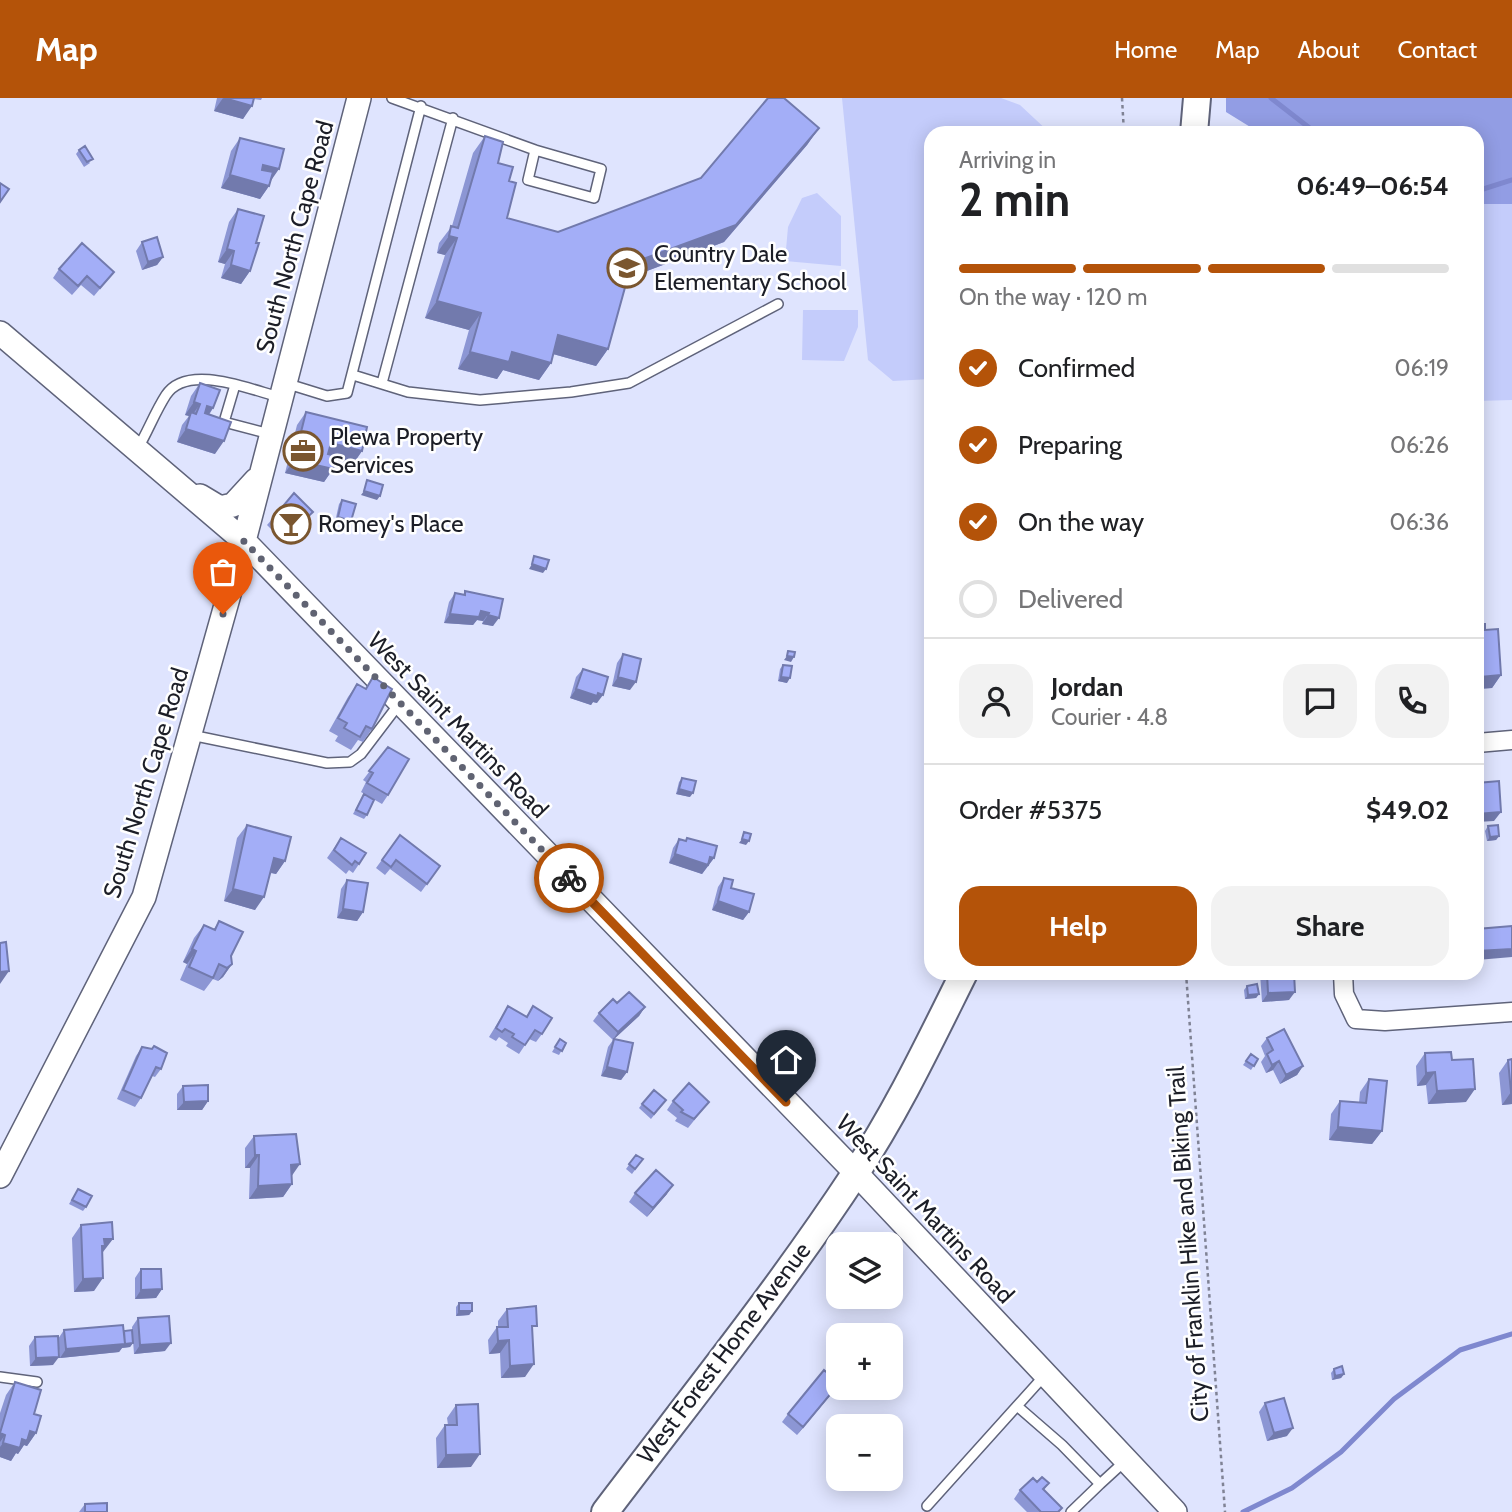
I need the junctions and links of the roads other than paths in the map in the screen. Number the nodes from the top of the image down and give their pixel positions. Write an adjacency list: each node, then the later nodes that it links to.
1 (359, 98): 13 (street, South North Cape Road)
2 (393, 98): 4 (lane)
3 (1197, 98): 6 (main road)
4 (421, 106): 5 (lane); 10 (lane)
5 (453, 118): 7 (lane); 11 (lane)
6 (1195, 126)
7 (535, 150): 7 (lane)
8 (778, 304): 11 (lane)
9 (0, 333): 15 (street, West Saint Martins Road)
10 (353, 375): 11 (lane); 13 (lane)
11 (382, 383)
12 (235, 385): 13 (lane); 14 (lane); 15 (lane)
13 (281, 390): 14 (street, South North Cape Road)
14 (270, 434): 16 (street, South North Cape Road)
15 (138, 448): 17 (street, West Saint Martins Road)
16 (258, 477): 17 (street); 18 (street, South North Cape Road)
17 (179, 484): 18 (street, West Saint Martins Road)
18 (244, 541): 19 (street, West Saint Martins Road); 20 (street, South North Cape Road)
19 (400, 703): 20 (lane); 26 (street, West Saint Martins Road)
20 (190, 734): 27 (street, South North Cape Road)
21 (1512, 740): 22 (street)
22 (1484, 742)
23 (961, 980): 26 (main road, West Forest Home Avenue)
24 (1343, 980): 25 (street)
25 (1512, 1012)
26 (856, 1173): 28 (street, West Saint Martins Road); 35 (main road, West Forest Home Avenue)
27 (0, 1176)
28 (1045, 1376): 31 (lane); 32 (street, West Saint Martins Road)
29 (0, 1377): 30 (lane)
30 (37, 1382)
31 (1017, 1406): 33 (lane); 34 (lane)
32 (1125, 1461): 33 (lane); 37 (street, West Saint Martins Road)
33 (1100, 1484): 36 (lane)
34 (927, 1506)
35 (605, 1512)
36 (1071, 1512)
37 (1175, 1512)

